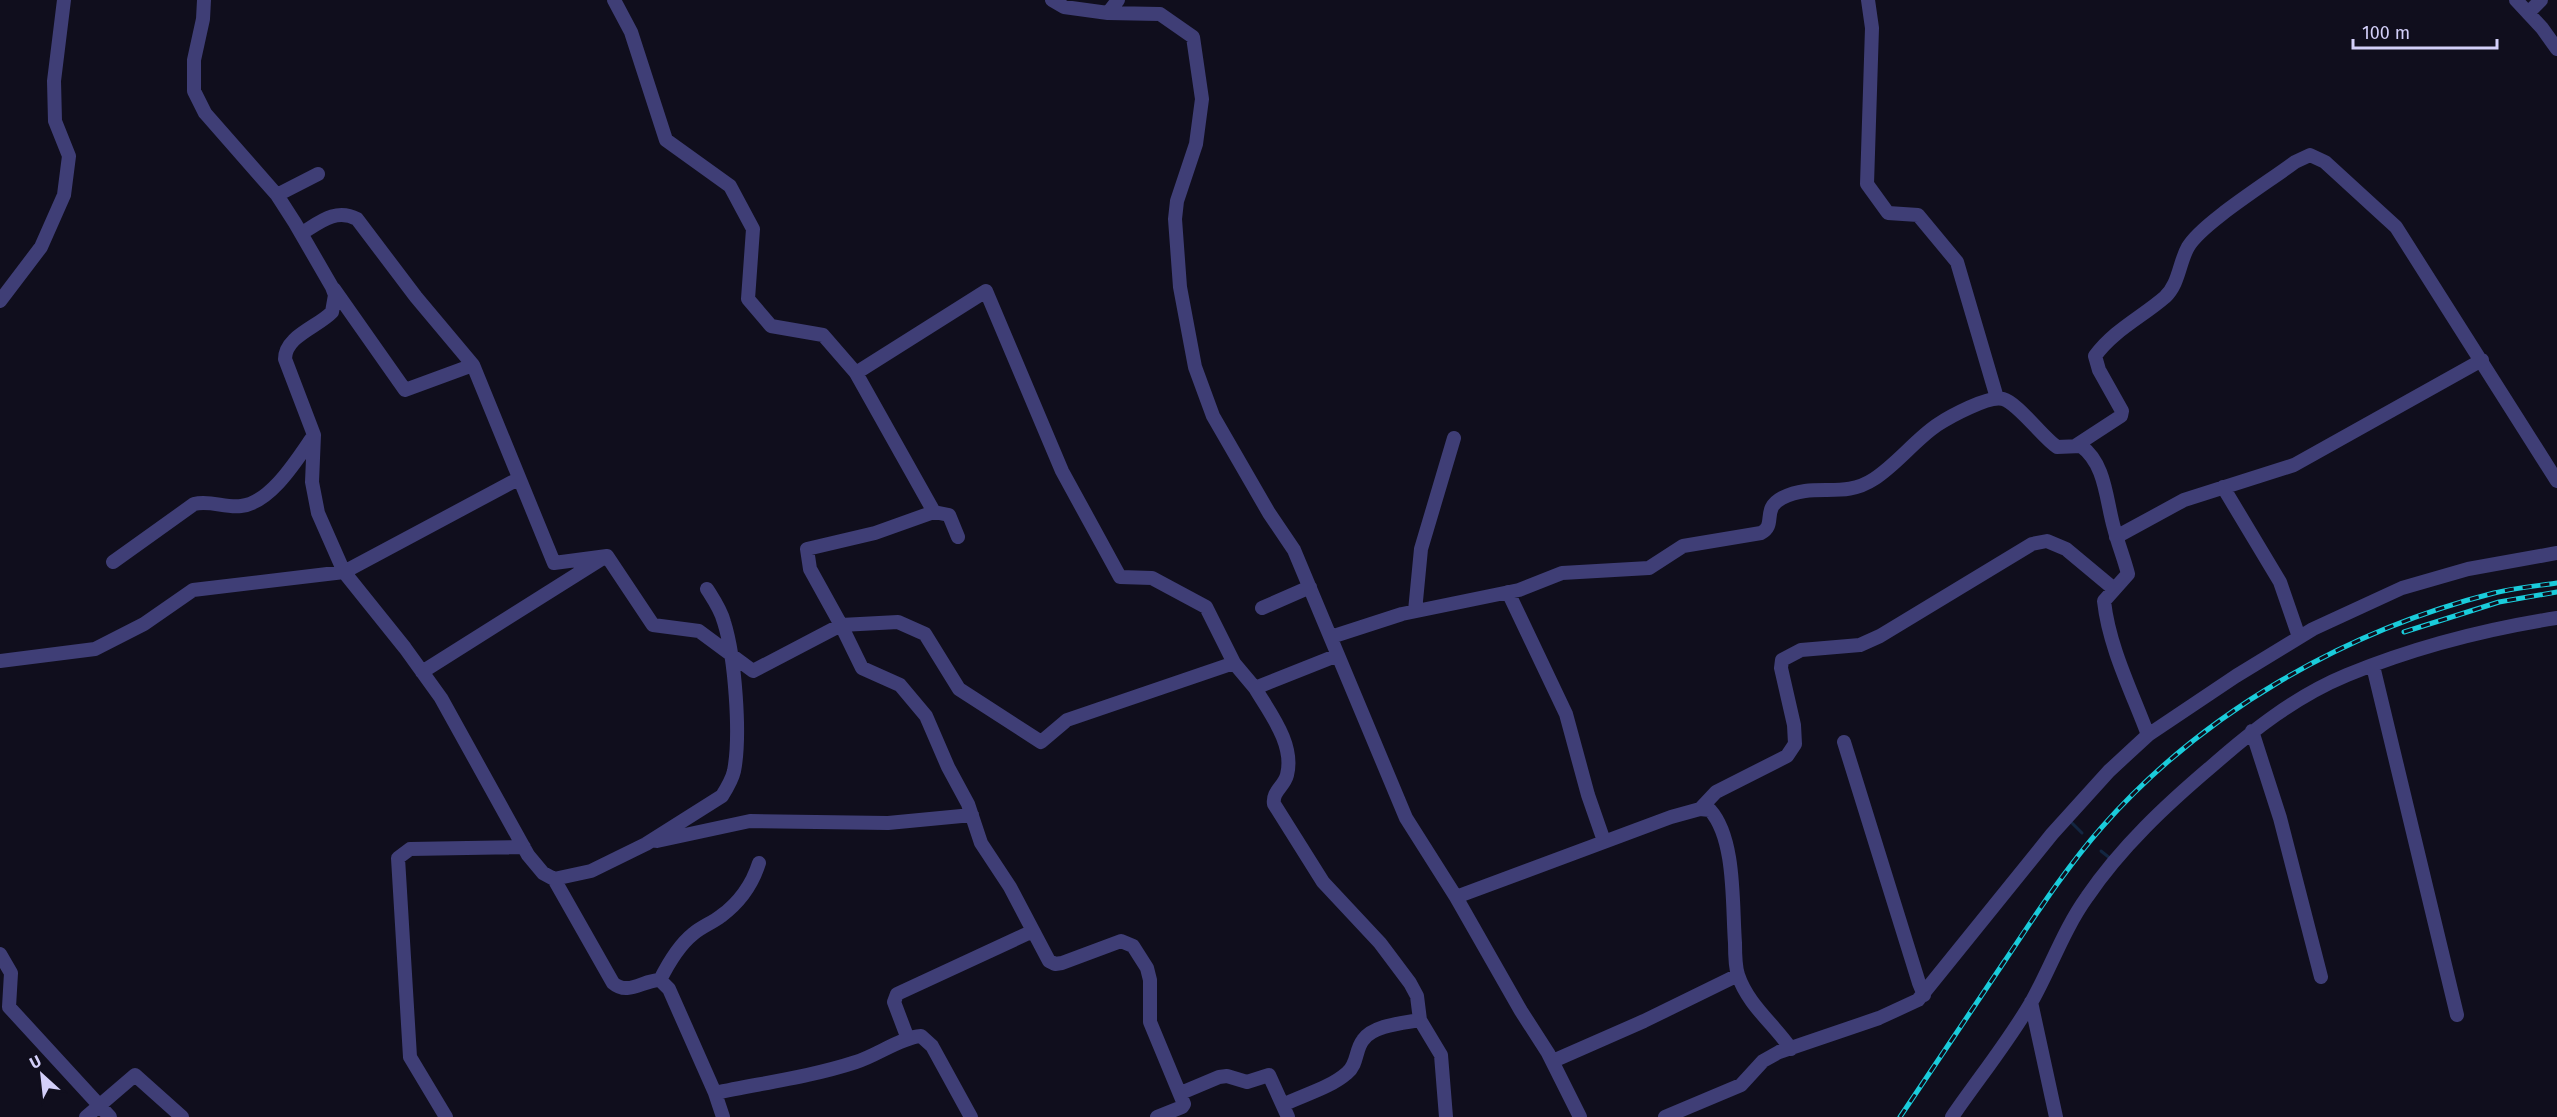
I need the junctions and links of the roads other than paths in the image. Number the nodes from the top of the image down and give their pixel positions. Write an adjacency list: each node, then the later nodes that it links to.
1 (64, 0): 16 (street)
2 (204, 0): 13 (street)
3 (614, 0): 19 (street)
4 (1052, 0): 9 (street)
5 (1118, 0): 9 (street)
6 (1868, 0): 20 (street)
7 (2516, 0): 10 (street)
8 (2541, 0): 10 (street)
9 (1108, 13): 34 (street)
10 (2528, 13): 11 (street)
11 (2557, 49)
12 (318, 174): 13 (street)
13 (277, 195): 14 (street)
14 (302, 233): 15 (street); 18 (street)
15 (332, 287): 18 (street); 21 (street)
16 (0, 302)
17 (2482, 360): 23 (street); 25 (street); 26 (street)
18 (473, 365): 24 (street)
19 (856, 373): 27 (street); 47 (street)
20 (1997, 398): 23 (street); 37 (street)
21 (314, 435): 32 (street); 33 (street)
22 (1454, 438): 39 (street)
23 (2075, 446): 29 (street)
24 (518, 479): 31 (street); 33 (street)
25 (2557, 481)
26 (2223, 487): 29 (street); 42 (street)
27 (934, 512): 28 (street); 41 (street)
28 (958, 537)
29 (2116, 537): 36 (street)
30 (2557, 553): 42 (street)
31 (607, 556): 44 (street); 49 (street)
32 (113, 562)
33 (344, 572): 46 (street); 49 (street)
34 (1310, 587): 38 (street); 43 (street)
35 (707, 589): 44 (street)
36 (2114, 589): 52 (street); 54 (street)
37 (1508, 592): 39 (street); 56 (street)
38 (1262, 608)
39 (1415, 611): 43 (street)
40 (2557, 618): 48 (street)
41 (841, 625): 44 (street); 47 (street); 55 (street)
42 (2299, 637): 52 (street)
43 (1331, 638): 45 (street)
44 (731, 654): 57 (street)
45 (1338, 655): 50 (street); 61 (street)
46 (0, 661)
47 (1234, 663): 50 (street)
48 (2373, 666): 51 (street); 69 (street)
49 (422, 672): 58 (street)
50 (1255, 688): 70 (street)
51 (2252, 731): 65 (street); 68 (street)
52 (2148, 735): 67 (street)
53 (1844, 742): 67 (street)
54 (1700, 809): 56 (street); 64 (street)
55 (972, 815): 57 (street); 62 (street)
56 (1604, 841): 61 (street)
57 (646, 844): 60 (street)
58 (524, 847): 60 (street); 81 (street)
59 (759, 863): 66 (street)
60 (554, 879): 66 (street)
61 (1456, 897): 73 (street)
62 (1033, 931): 71 (street); 75 (street)
63 (0, 954): 76 (street)
64 (1738, 975): 72 (street); 73 (street)
65 (2321, 977)
66 (660, 980): 74 (street)
67 (1924, 995): 72 (street)
68 (2031, 1002): 88 (street); 89 (street)
69 (2457, 1015)
70 (1420, 1020): 77 (street); 85 (street)
71 (908, 1039): 74 (street); 83 (street)
72 (1791, 1049): 87 (street)
73 (1553, 1061): 86 (street)
74 (715, 1093): 82 (street)
75 (1181, 1093): 77 (street); 84 (street)
76 (100, 1104): 78 (street); 79 (street); 80 (street)
77 (1286, 1111)
78 (86, 1117)
79 (110, 1117)
80 (182, 1117)
81 (446, 1117)
82 (723, 1117)
83 (972, 1117)
84 (1157, 1117)
85 (1446, 1117)
86 (1580, 1117)
87 (1665, 1117)
88 (1952, 1117)
89 (2056, 1117)

